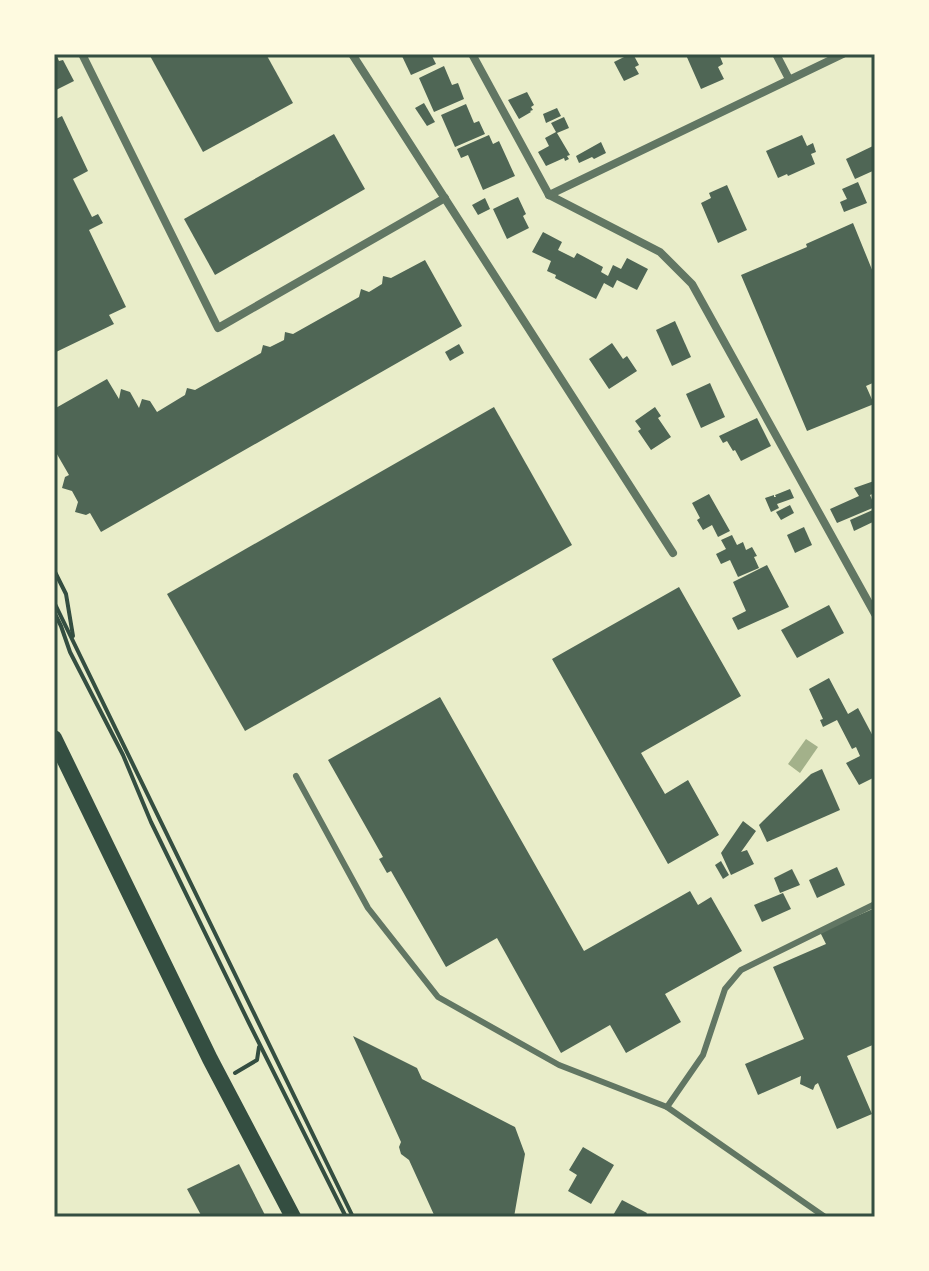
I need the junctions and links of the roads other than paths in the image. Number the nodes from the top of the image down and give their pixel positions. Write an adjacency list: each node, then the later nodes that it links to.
1 (82, 54): 8 (street)
2 (352, 54): 8 (street)
3 (472, 54): 7 (street)
4 (776, 54): 6 (street)
5 (843, 54): 6 (street)
6 (789, 79): 7 (street)
7 (549, 195): 10 (street)
8 (445, 198): 9 (street)
9 (673, 553)
10 (875, 614)
11 (54, 738): 15 (main road)
12 (296, 776): 14 (lane)
13 (875, 904): 14 (lane)
14 (667, 1107): 16 (lane)
15 (293, 1217)
16 (825, 1217)

